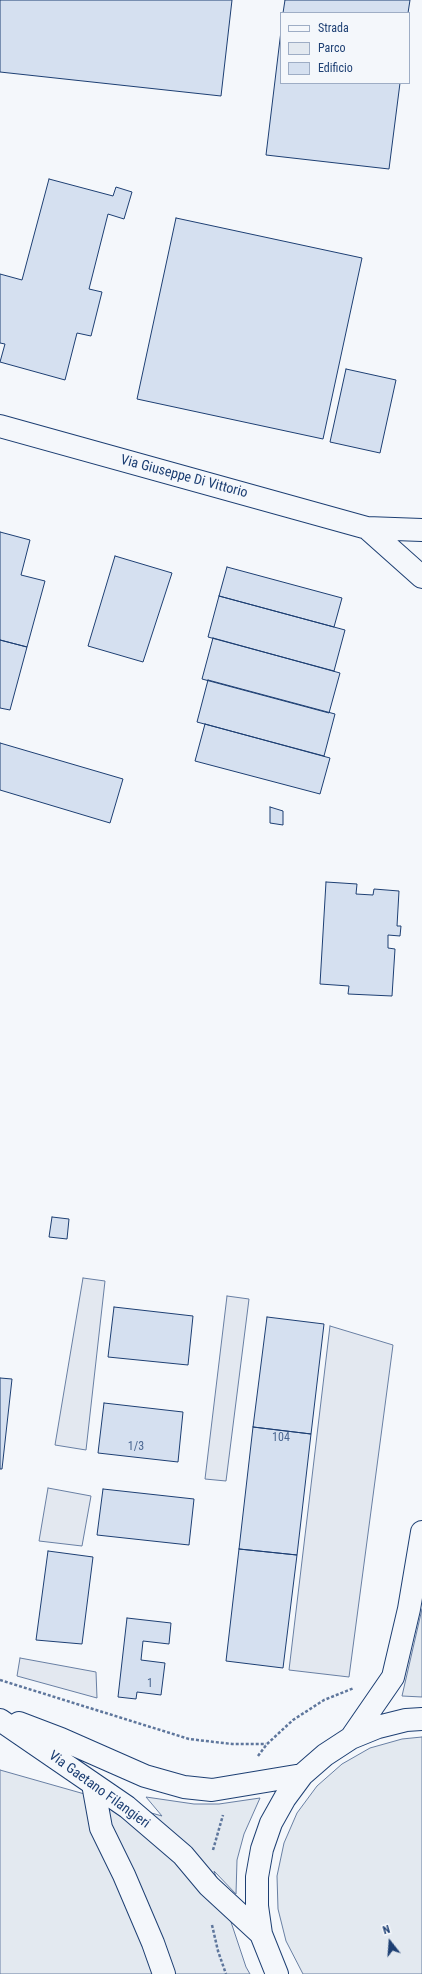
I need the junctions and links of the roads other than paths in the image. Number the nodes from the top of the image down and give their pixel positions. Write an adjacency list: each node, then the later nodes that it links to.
1 (0, 426): 2 (street, Via Giuseppe Di Vittorio)
2 (367, 528): 3 (street, Via Giuseppe Di Vittorio); 4 (street, Via Giuseppe Di Vittorio)
3 (422, 530)
4 (422, 577)
5 (422, 1532): 9 (street)
6 (0, 1716): 10 (street, Via Gaetano Filangieri)
7 (422, 1719): 9 (street)
8 (0, 1720): 11 (street, Via Gaetano Filangieri)
9 (351, 1738): 10 (street)
10 (302, 1775): 12 (street)
11 (93, 1784): 12 (street, Via Gaetano Filangieri); 13 (street)
12 (261, 1934): 14 (street)
13 (164, 1974)
14 (277, 1974)

